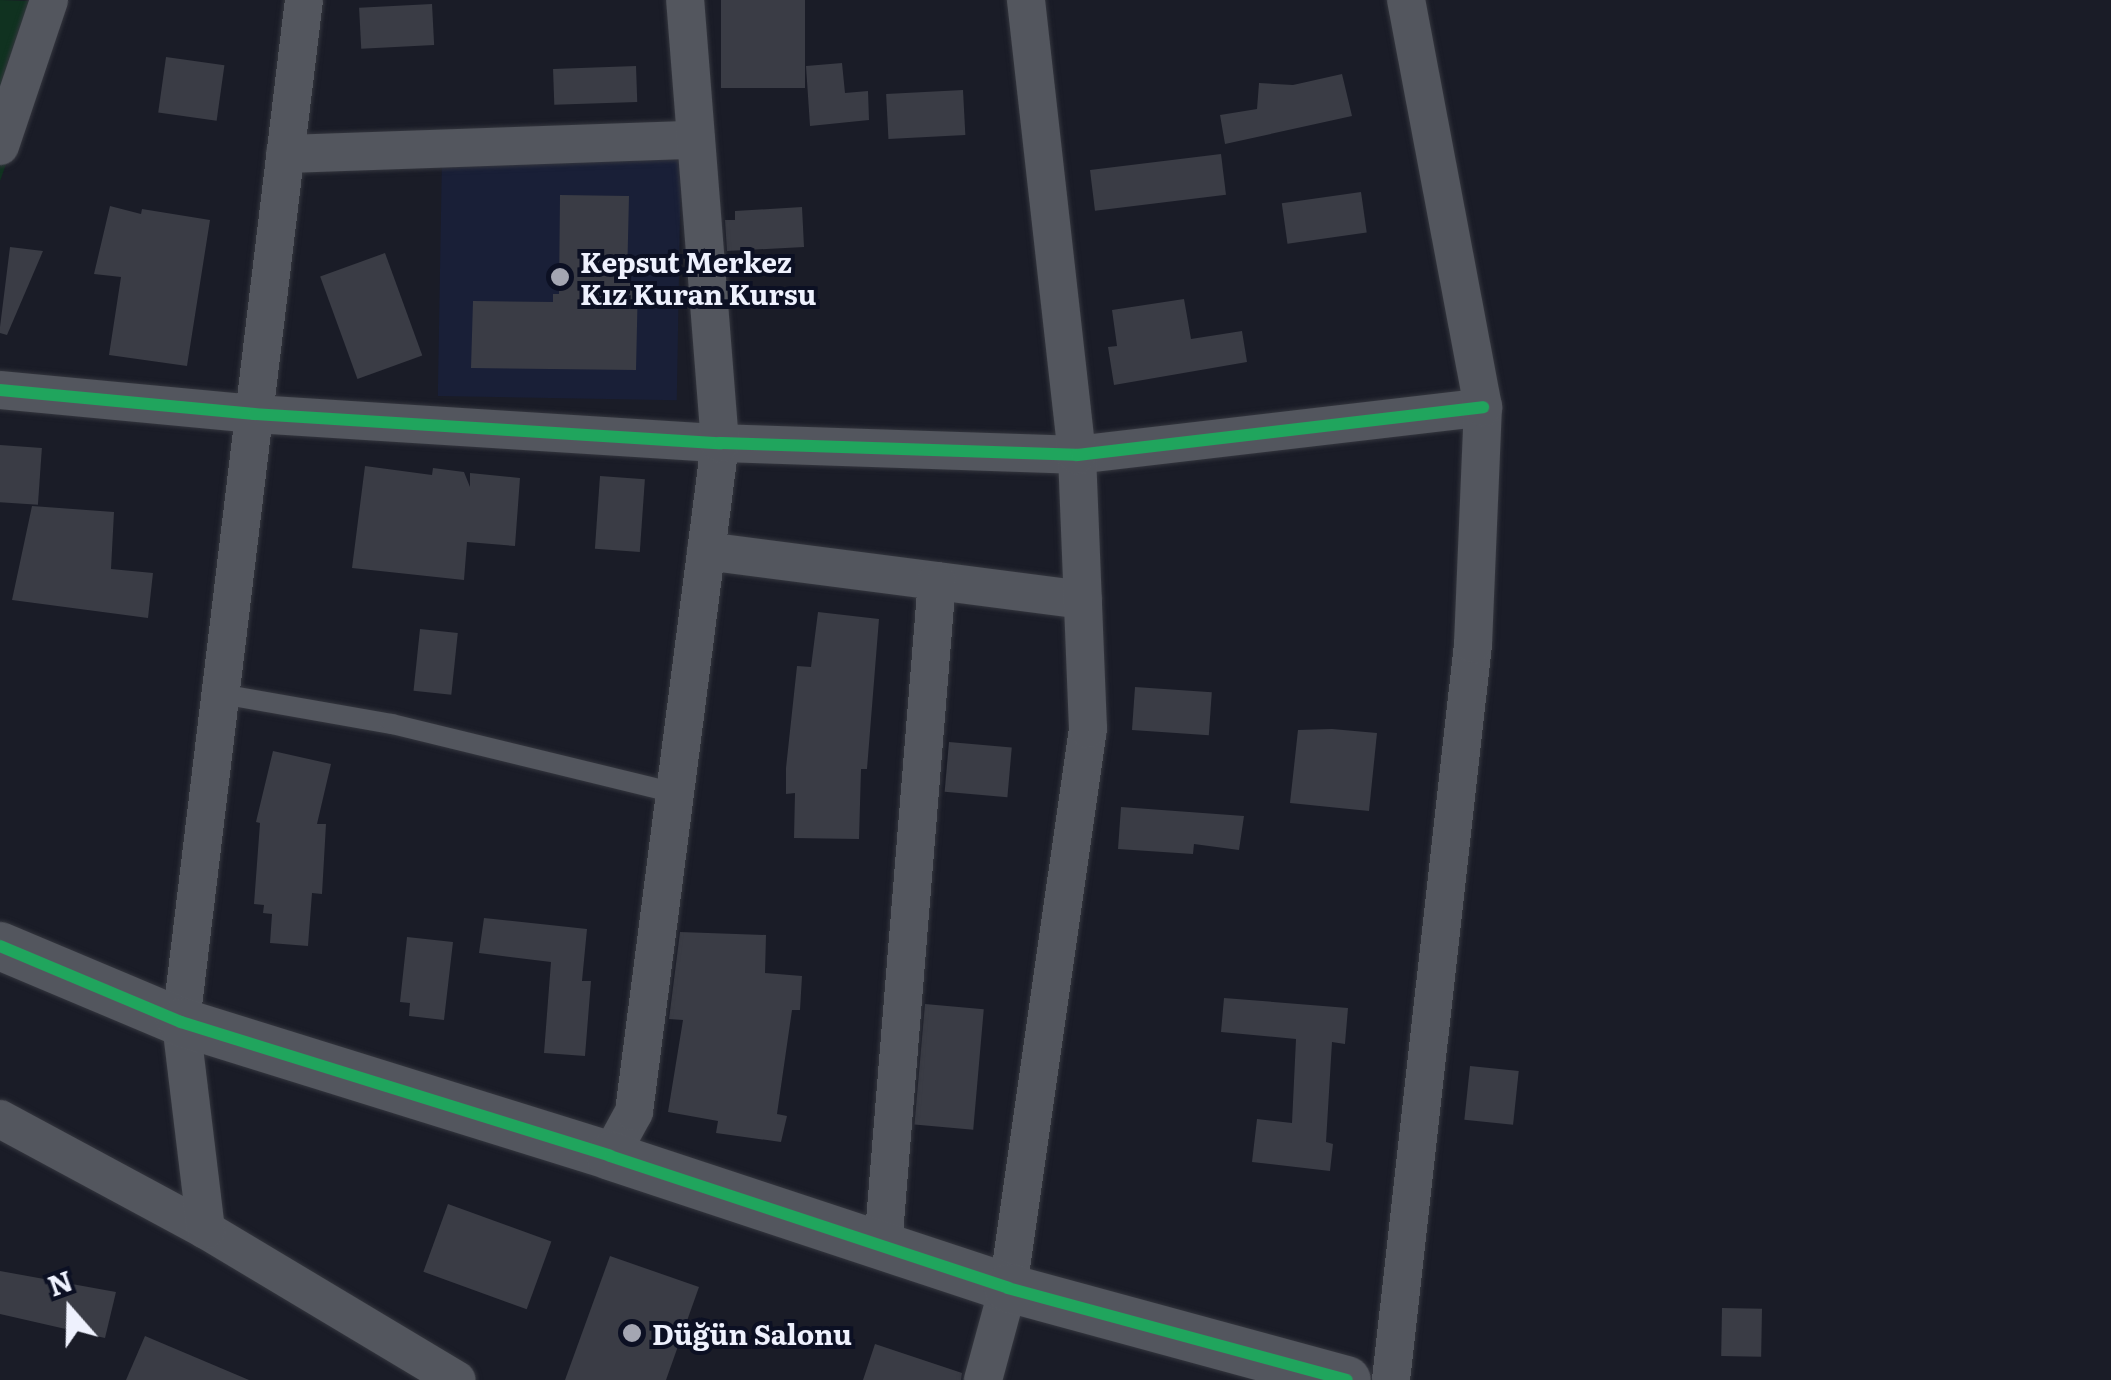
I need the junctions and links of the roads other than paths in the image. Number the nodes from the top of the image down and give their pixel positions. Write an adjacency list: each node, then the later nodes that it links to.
1 (49, 0): 7 (street)
2 (304, 0): 8 (street)
3 (685, 0): 6 (street)
4 (1026, 0): 13 (street)
5 (1406, 0): 10 (street)
6 (696, 140): 8 (street); 12 (street)
7 (0, 146)
8 (285, 154): 11 (street)
9 (0, 390): 11 (street)
10 (1483, 408): 13 (street); 29 (street)
11 (254, 414): 12 (street); 17 (street)
12 (720, 443): 13 (street); 14 (street)
13 (1077, 455): 16 (street)
14 (706, 551): 15 (street); 18 (street)
15 (937, 581): 16 (street); 24 (street)
16 (1083, 600): 25 (street)
17 (221, 694): 18 (lane); 20 (street)
18 (675, 794): 22 (street)
19 (0, 946): 20 (street)
20 (181, 1022): 22 (street); 23 (street)
21 (0, 1119): 23 (street)
22 (610, 1156): 24 (street)
23 (206, 1230): 26 (street)
24 (883, 1246): 25 (street)
25 (1008, 1288): 27 (street); 28 (street)
26 (456, 1380)
27 (983, 1380)
28 (1347, 1380)
29 (1391, 1380)

